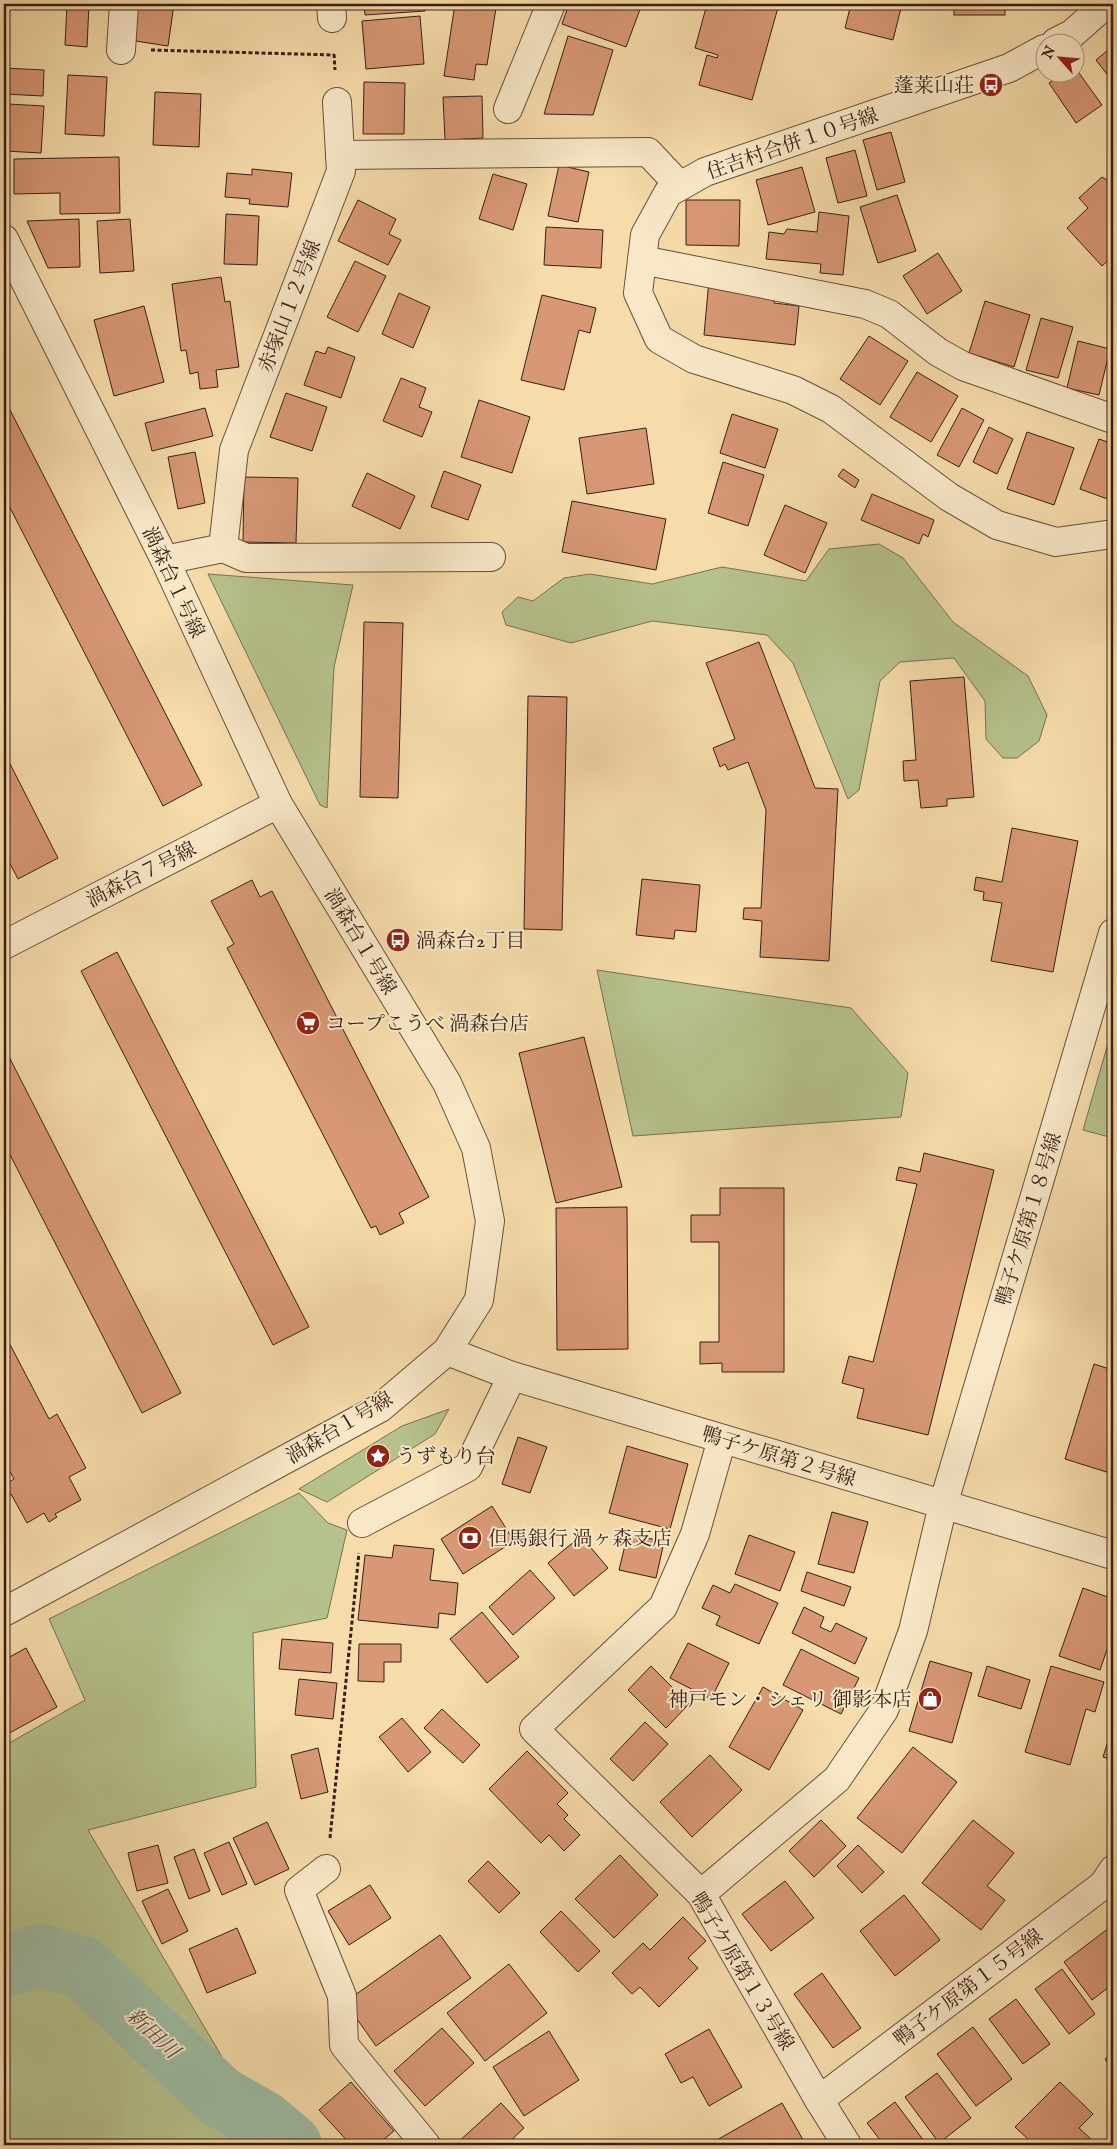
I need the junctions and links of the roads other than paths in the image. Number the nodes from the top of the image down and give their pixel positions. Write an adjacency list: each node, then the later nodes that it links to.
1 (124, 4): 5 (street)
2 (551, 4): 8 (street)
3 (1106, 4): 4 (street)
4 (1074, 32)
5 (121, 50)
6 (1034, 55): 10 (street, 住吉村合併１０号線)
7 (337, 102): 9 (street, 赤塚山１２号線)
8 (508, 110)
9 (340, 155): 10 (street); 15 (street, 赤塚山１２号線)
10 (680, 186): 12 (street, 住吉村合併１０号線)
11 (4, 239): 17 (street, 渦森台１号線)
12 (642, 260): 13 (street); 14 (street, 住吉村合併１０号線)
13 (1113, 419)
14 (1113, 534)
15 (223, 548): 16 (street); 17 (street)
16 (491, 557)
17 (165, 560): 18 (street, 渦森台１号線)
18 (278, 804): 20 (street, 渦森台７号線); 21 (street, 渦森台１号線)
19 (1113, 933): 24 (street, 鴨子ケ原第１８号線)
20 (4, 945)
21 (447, 1351): 22 (street, 鴨子ケ原第２号線); 27 (street, 渦森台１号線)
22 (512, 1376): 23 (street, 鴨子ケ原第２号線); 25 (street)
23 (722, 1440): 24 (street, 鴨子ケ原第２号線); 30 (street, 鴨子ケ原第１３号線)
24 (943, 1505): 26 (street, 鴨子ケ原第２号線); 30 (street, 鴨子ケ原第１８号線)
25 (362, 1523)
26 (1113, 1555)
27 (4, 1612)
28 (326, 1869): 32 (street)
29 (1113, 1870): 31 (street, 鴨子ケ原第１５号線)
30 (701, 1894): 31 (street, 鴨子ケ原第１３号線)
31 (819, 2100): 33 (street, 鴨子ケ原第１３号線)
32 (426, 2145)
33 (847, 2145)

